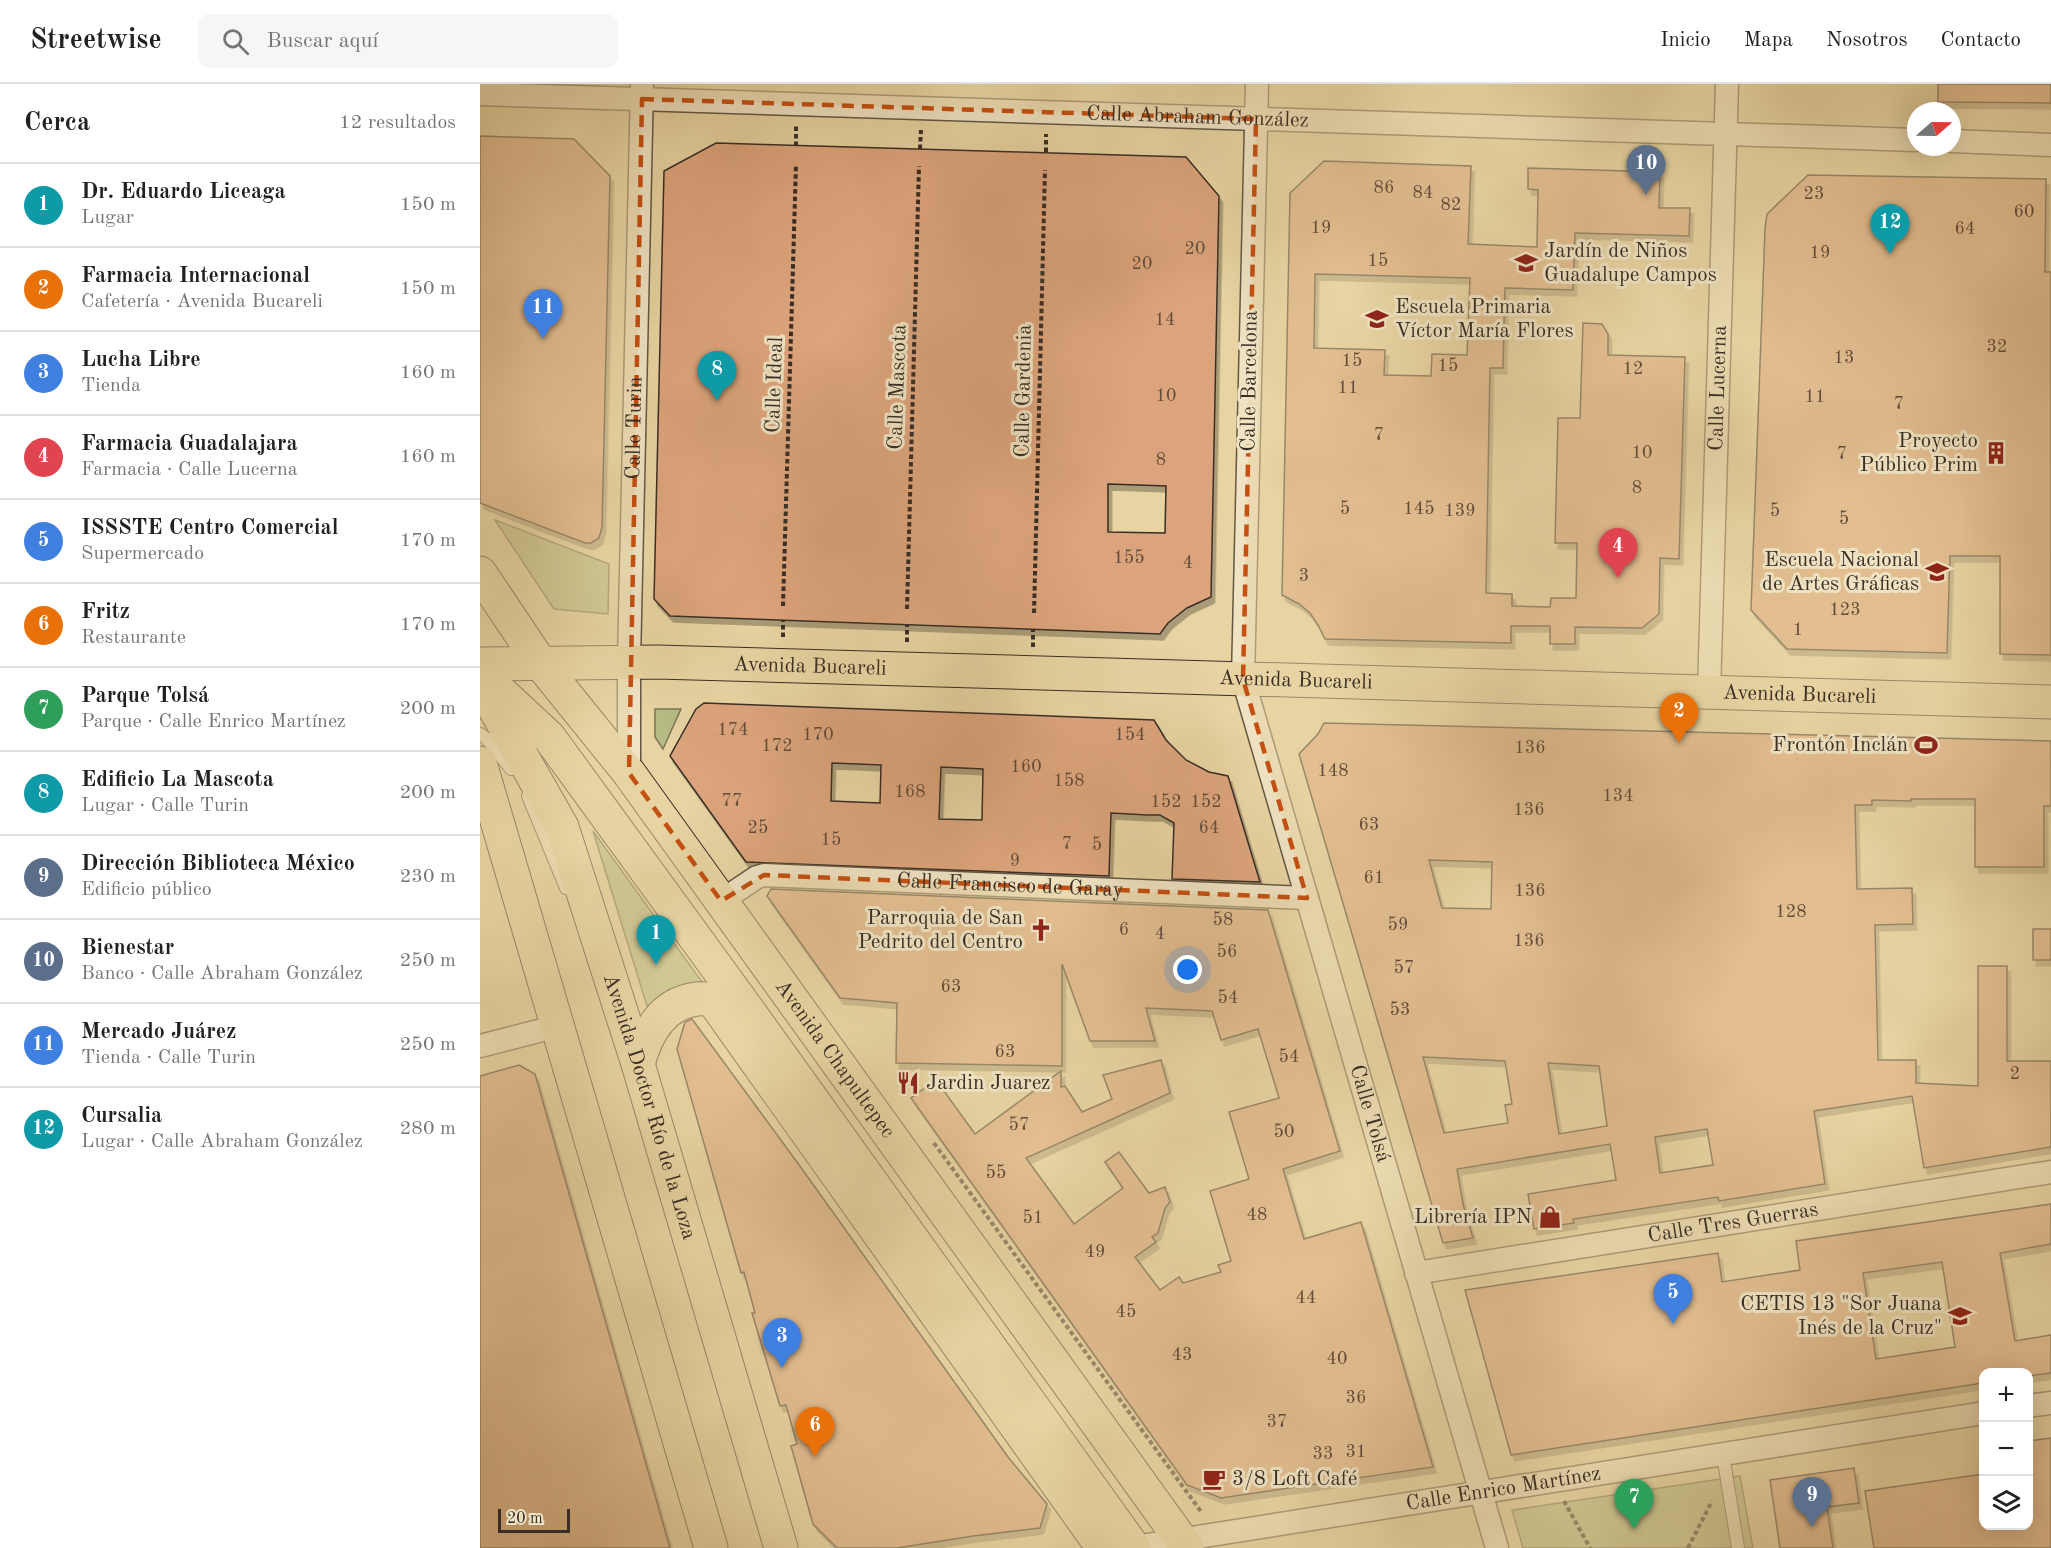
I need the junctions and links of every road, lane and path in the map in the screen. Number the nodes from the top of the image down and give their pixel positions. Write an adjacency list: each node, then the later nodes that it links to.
1 (1257, 84): 5 (street, Calle Barcelona)
2 (1726, 84): 6 (street, Calle Lucerna)
3 (642, 92): 4 (street, Calle Abraham González); 5 (street, Calle Abraham González); 17 (street, Calle Turin)
4 (480, 94)
5 (1256, 119): 6 (street, Calle Abraham González); 21 (street, Calle Barcelona)
6 (1724, 133): 7 (street, Calle Abraham González); 22 (street, Calle Lucerna)
7 (1907, 140)
8 (1961, 141): 9 (street)
9 (2051, 144)
10 (796, 164): 14 (path, Calle Ideal)
11 (920, 166): 15 (path, Calle Mascota)
12 (1045, 170): 16 (path, Calle Gardenia)
13 (480, 573): 19 (main road, Avenida Chapultepec)
14 (783, 606)
15 (907, 609)
16 (1034, 613)
17 (629, 662): 19 (main road, Avenida Bucareli); 21 (main road, Avenida Bucareli); 28 (street, Calle Turin)
18 (480, 664): 19 (main road, Avenida Bucareli)
19 (541, 664): 28 (main road, Avenida Chapultepec)
20 (480, 674): 31 (main road, Avenida Chapultepec)
21 (1243, 679): 22 (main road, Avenida Bucareli); 29 (street, Calle Tolsá)
22 (1709, 692): 23 (main road, Avenida Bucareli)
23 (2051, 702)
24 (483, 707): 25 (lane); 34 (lane); 34 (main road, Avenida Doctor Río de la Loza)
25 (531, 738)
26 (480, 763): 32 (main road)
27 (554, 766): 31 (lane)
28 (629, 772): 30 (main road, Avenida Chapultepec)
29 (1307, 898): 30 (street, Calle Francisco de Garay); 37 (street, Calle Tolsá)
30 (721, 901): 45 (main road, Avenida Chapultepec)
31 (728, 1001): 34 (main road); 48 (main road, Avenida Chapultepec)
32 (558, 1026): 33 (street); 46 (main road)
33 (480, 1046)
34 (638, 1064): 47 (main road, Avenida Doctor Río de la Loza)
35 (933, 1142): 44 (path)
36 (2051, 1172): 37 (street, Calle Tres Guerras)
37 (1416, 1273): 43 (street, Calle Tolsá)
38 (2051, 1402): 39 (street)
39 (2033, 1405)
40 (1979, 1414): 41 (street, Calle Enrico Martínez)
41 (1725, 1464): 42 (street, Calle Enrico Martínez); 51 (path); 52 (lane)
42 (1554, 1481): 43 (street, Calle Enrico Martínez); 50 (path)
43 (1481, 1493): 45 (street, Calle Enrico Martínez); 49 (street, Calle Tolsá)
44 (1204, 1516)
45 (1184, 1544): 48 (street, Calle Enrico Martínez)
46 (711, 1548)
47 (781, 1548)
48 (1123, 1548)
49 (1497, 1548)
50 (1590, 1548)
51 (1688, 1548)
52 (1738, 1548)

